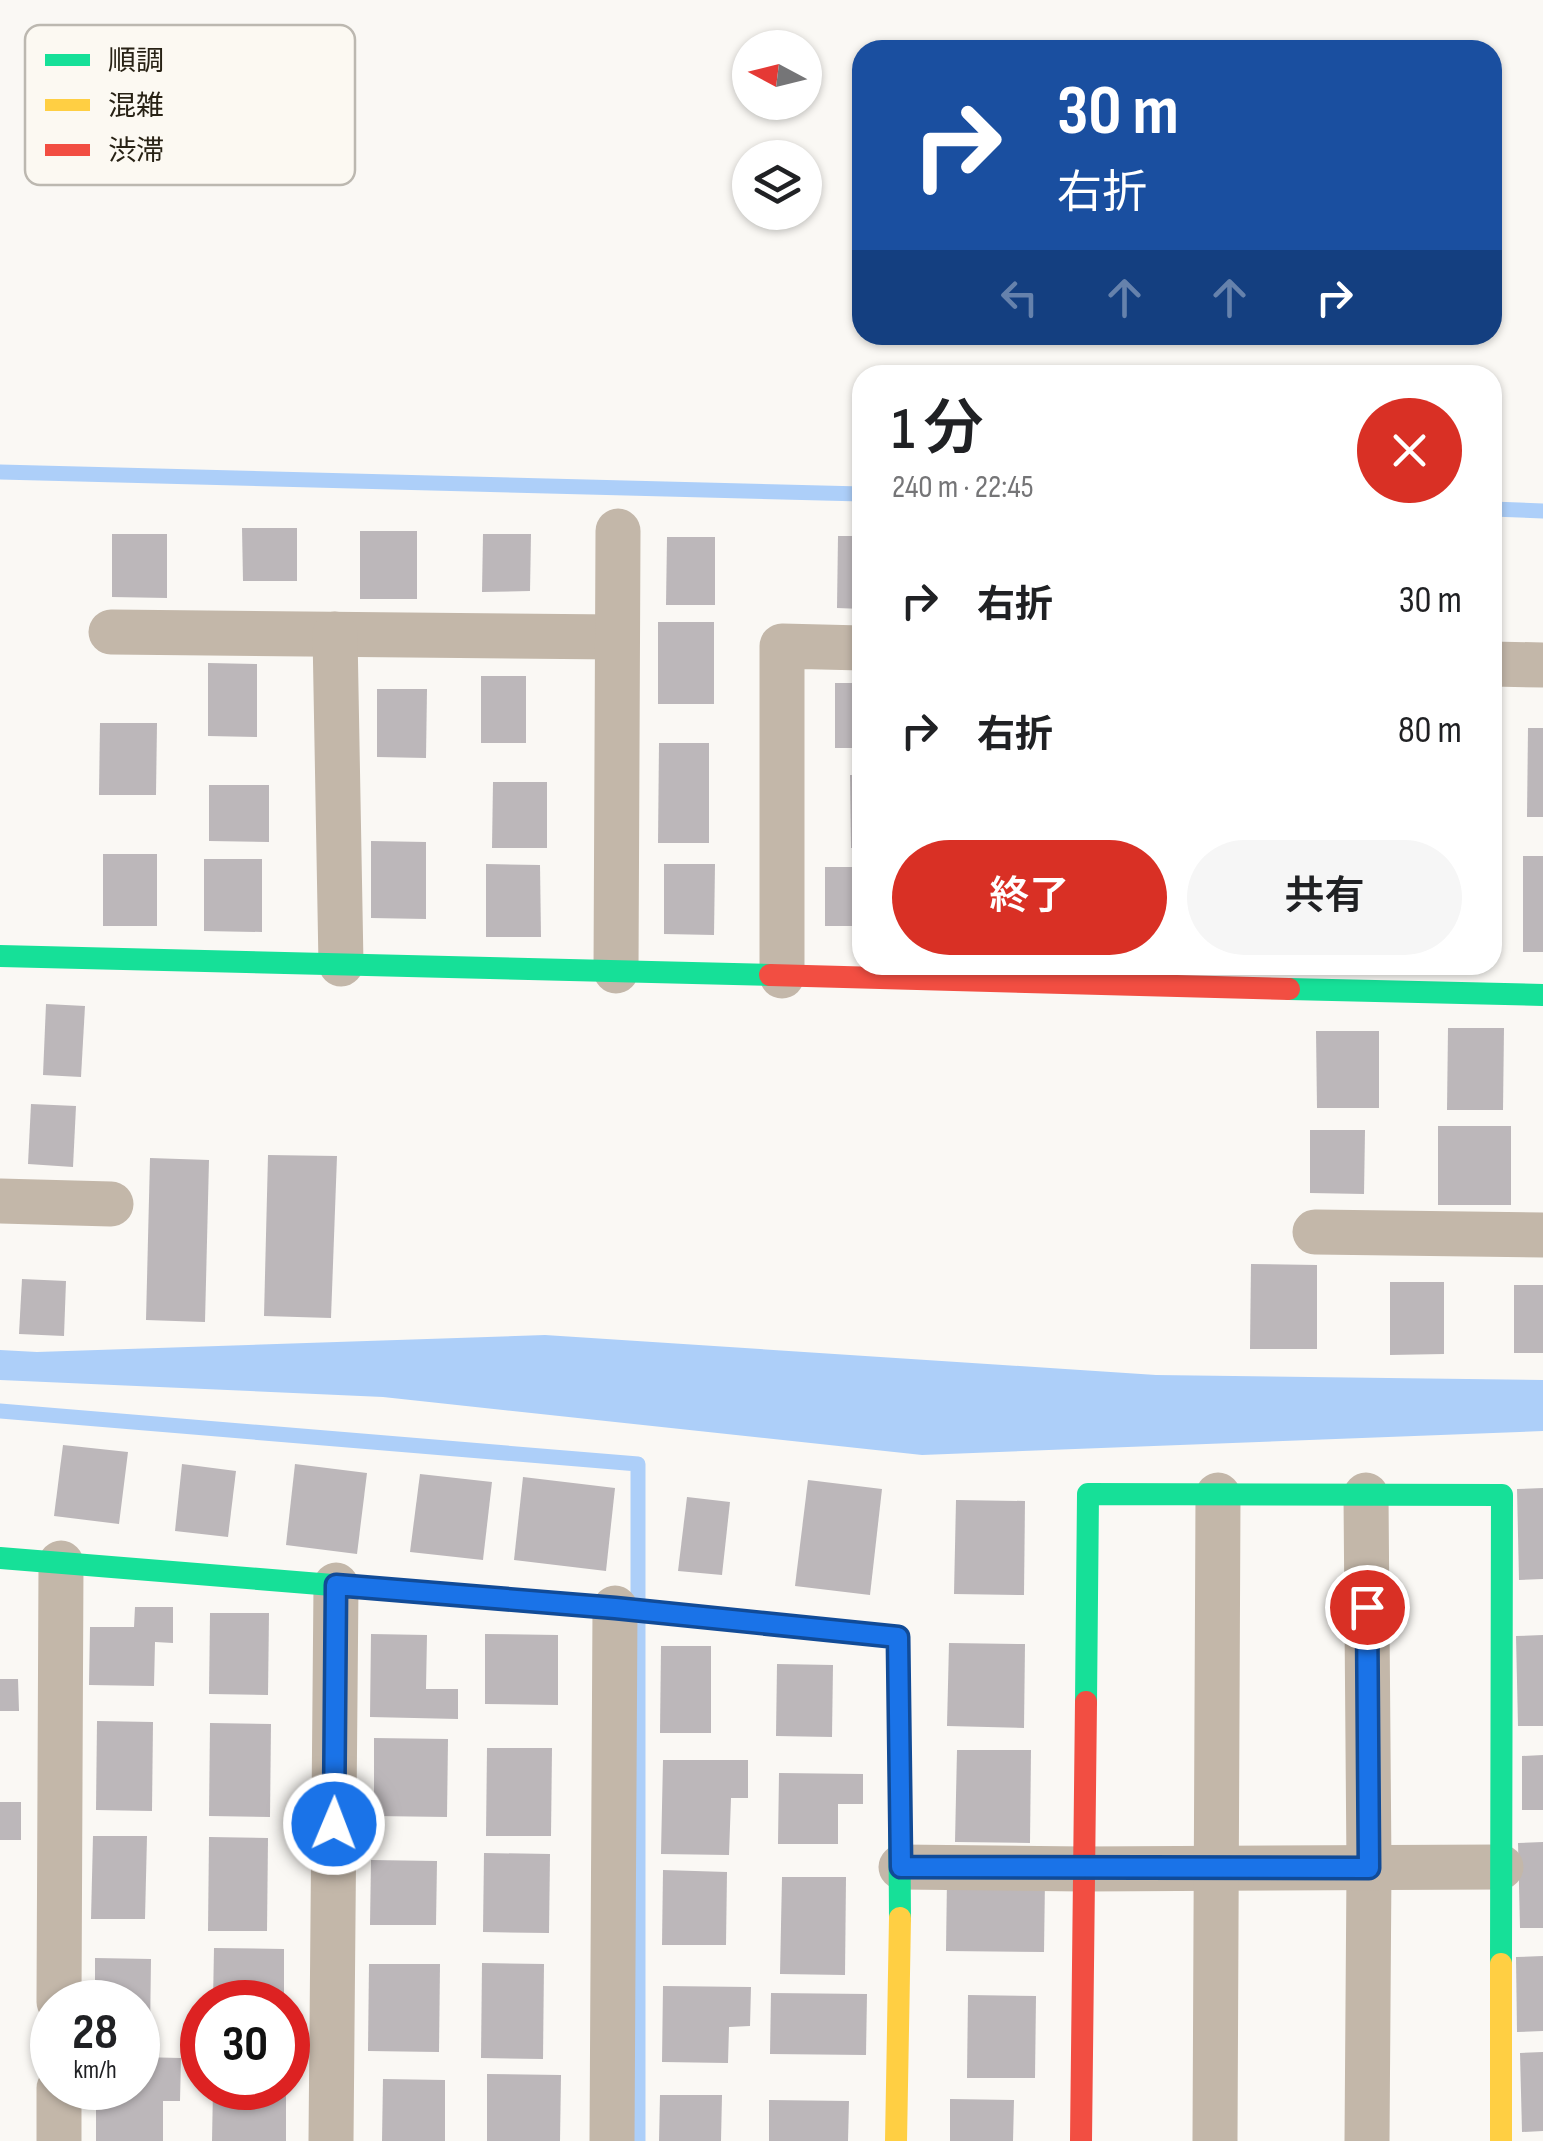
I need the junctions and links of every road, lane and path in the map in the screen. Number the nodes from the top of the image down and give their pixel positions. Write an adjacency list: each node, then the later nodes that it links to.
1 (618, 531): 4 (street)
2 (111, 632): 3 (street)
3 (335, 634): 4 (street); 9 (street)
4 (618, 637): 10 (street)
5 (852, 648): 13 (street)
6 (1502, 664): 7 (street)
7 (1543, 665)
8 (0, 956): 9 (street)
9 (340, 964): 10 (street)
10 (616, 971): 13 (street)
11 (927, 975): 13 (street)
12 (1166, 975): 14 (street)
13 (782, 976)
14 (1353, 977): 15 (street)
15 (1543, 995)
16 (0, 1200): 17 (street)
17 (111, 1204)
18 (1315, 1232): 19 (street)
19 (1543, 1235)
20 (1218, 1494): 21 (street); 28 (street); 30 (street)
21 (1366, 1495): 27 (street); 29 (street)
22 (0, 1558): 23 (street)
23 (61, 1563): 24 (street); 31 (street)
24 (336, 1585): 25 (street); 34 (street)
25 (632, 1610): 26 (street); 35 (street)
26 (901, 1867): 30 (street); 36 (street)
27 (1502, 1867): 29 (street); 40 (street)
28 (1217, 1868): 29 (street); 30 (street); 38 (street)
29 (1369, 1868): 39 (street)
30 (1084, 1869): 37 (street)
31 (59, 1980)
32 (59, 2110): 33 (street)
33 (58, 2141)
34 (331, 2141)
35 (612, 2141)
36 (896, 2141)
37 (1081, 2141)
38 (1216, 2141)
39 (1366, 2141)
40 (1501, 2141)

